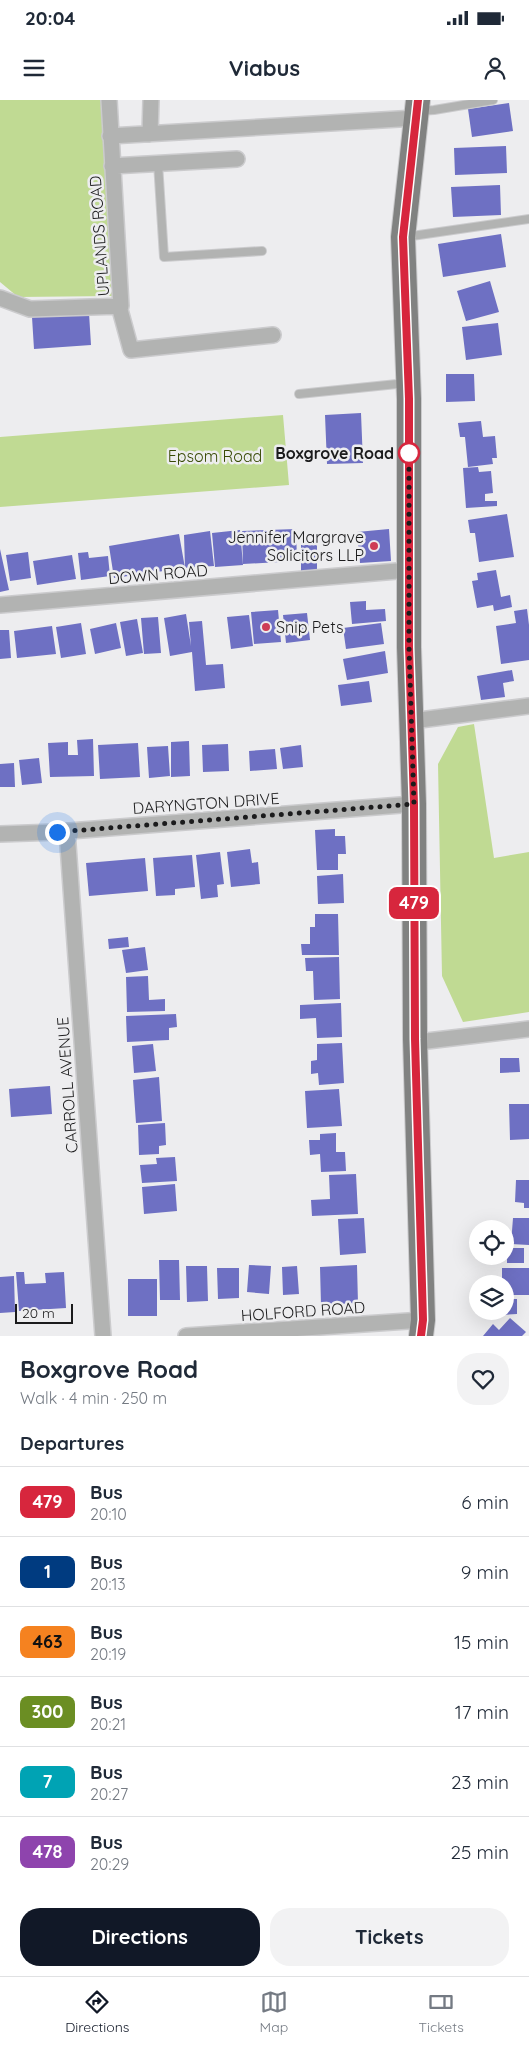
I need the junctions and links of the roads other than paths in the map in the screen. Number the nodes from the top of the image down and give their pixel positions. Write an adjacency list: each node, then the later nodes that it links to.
1 (109, 100): 6 (street, UPLANDS ROAD)
2 (151, 100): 5 (street)
3 (493, 100): 4 (lane)
4 (417, 109): 5 (street); 11 (main road)
5 (150, 134): 6 (street)
6 (110, 136): 9 (street, UPLANDS ROAD)
7 (237, 159): 8 (street)
8 (158, 163): 9 (street); 12 (lane)
9 (112, 166): 14 (street, UPLANDS ROAD)
10 (529, 219): 11 (lane)
11 (403, 237): 16 (main road)
12 (262, 251)
13 (0, 298): 14 (street, UPLANDS ROAD)
14 (119, 306): 15 (street)
15 (273, 335)
16 (408, 382): 17 (lane); 18 (main road)
17 (299, 394)
18 (409, 570): 19 (street, DOWN ROAD); 21 (main road)
19 (0, 605)
20 (529, 706): 21 (street)
21 (412, 721): 22 (main road)
22 (414, 804): 23 (street, DARYNGTON DRIVE); 26 (main road)
23 (67, 831): 24 (street, DARYNGTON DRIVE); 28 (street, CARROLL AVENUE)
24 (0, 834)
25 (529, 1029): 26 (street)
26 (415, 1039): 27 (main road)
27 (422, 1328): 29 (street, HOLFORD ROAD)
28 (103, 1336)
29 (186, 1336)

